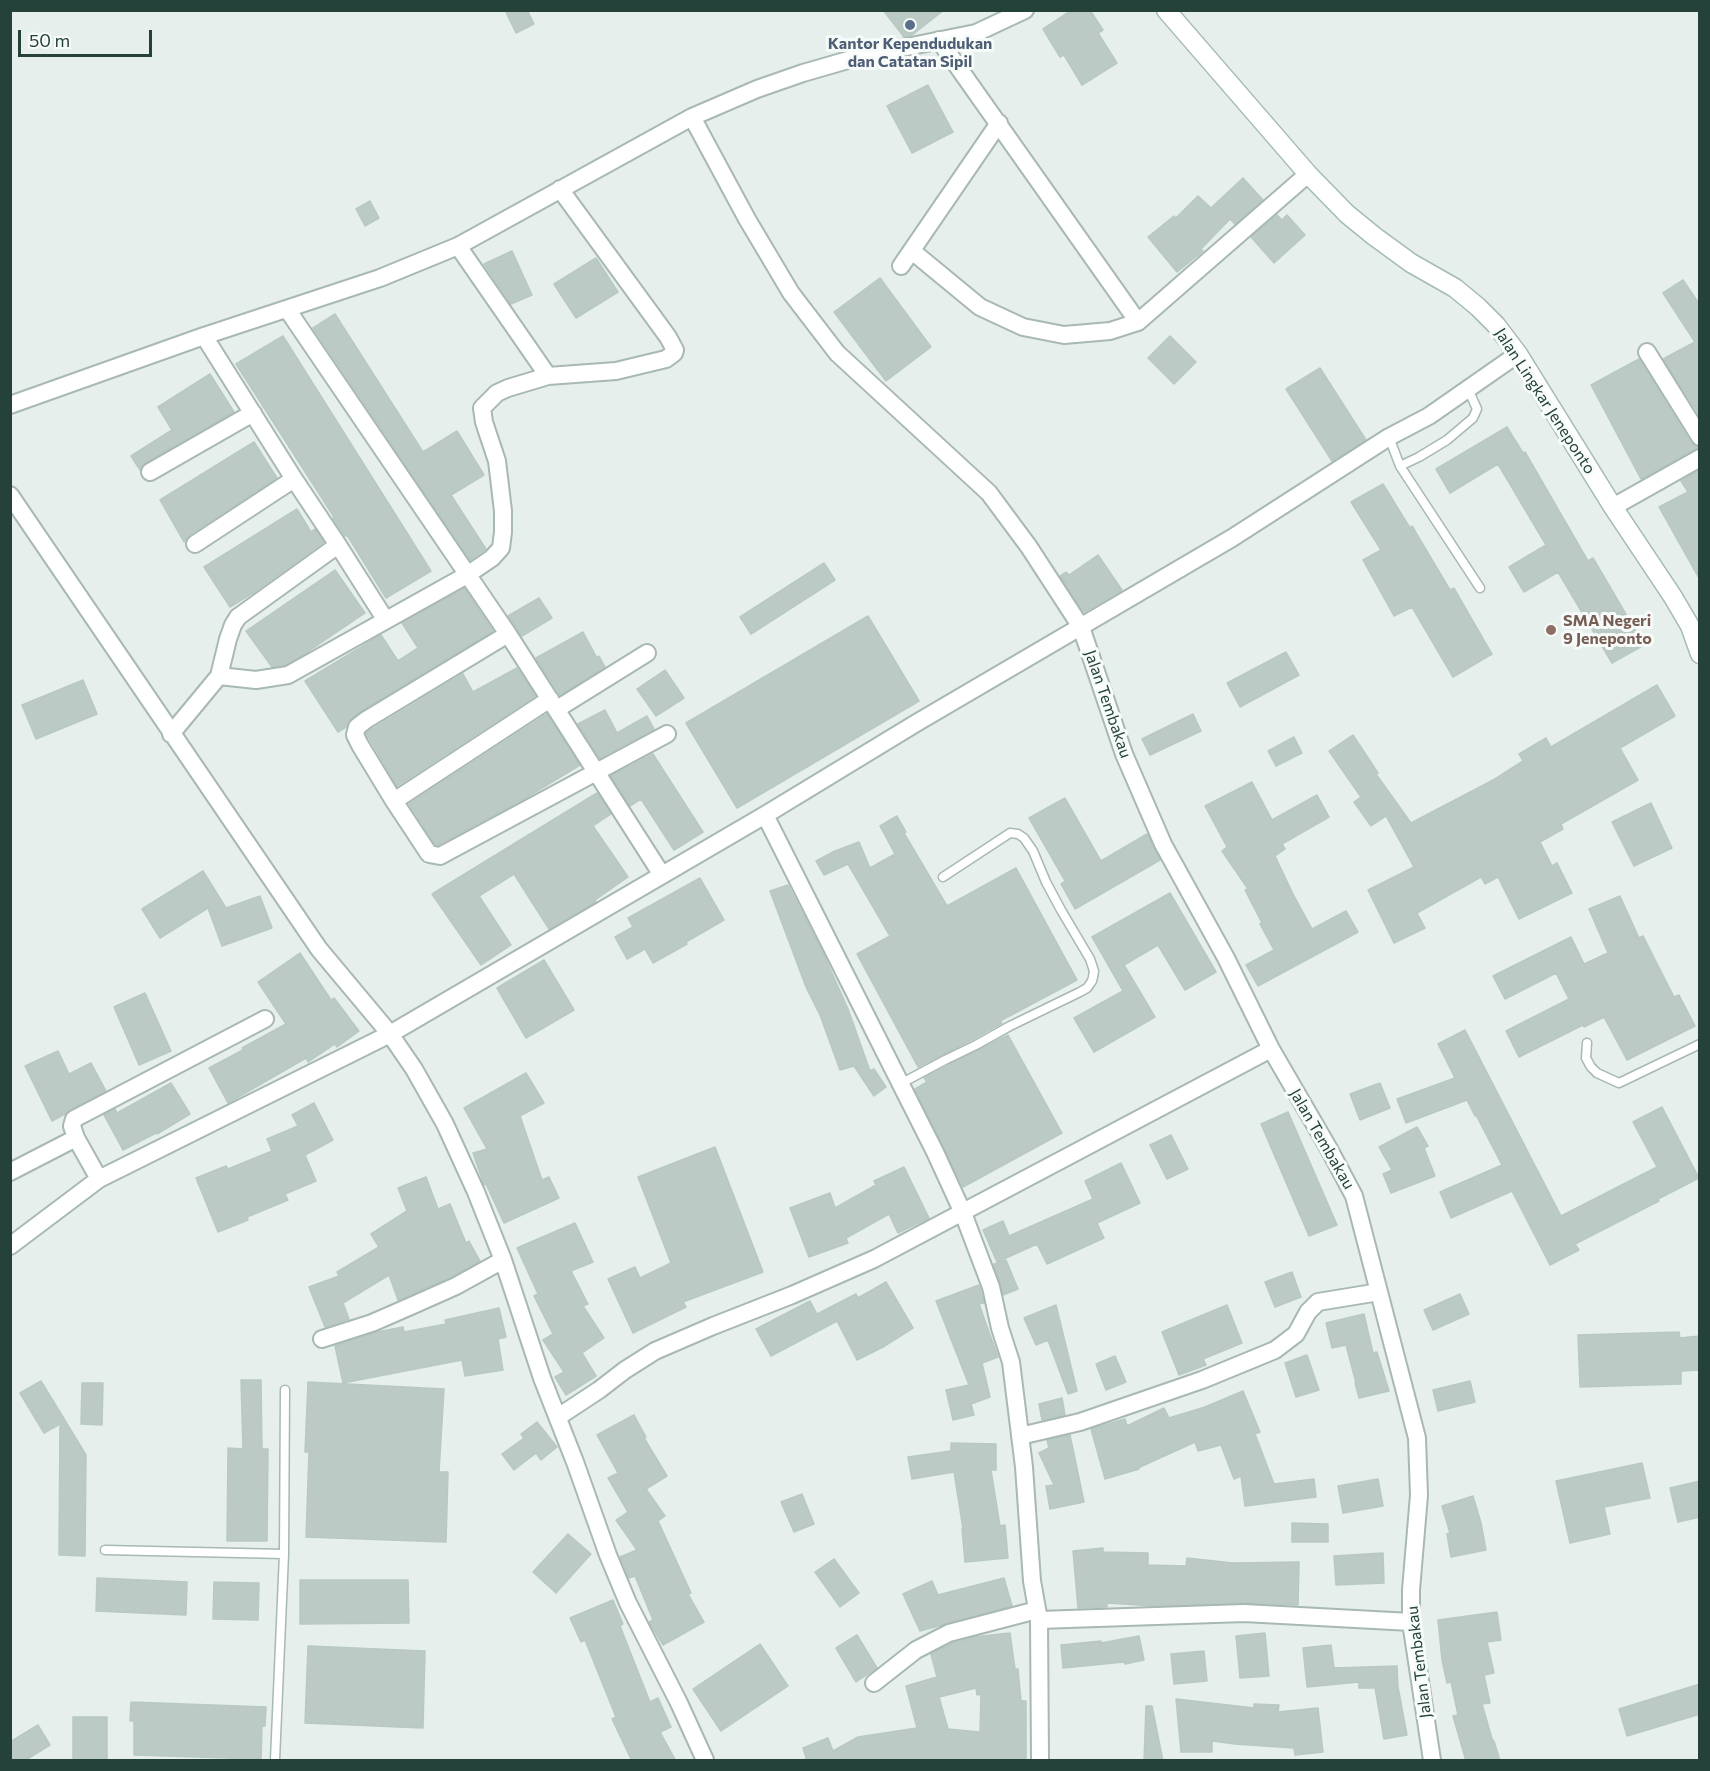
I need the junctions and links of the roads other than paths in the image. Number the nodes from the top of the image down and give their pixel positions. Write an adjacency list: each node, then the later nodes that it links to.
1 (1025, 10): 3 (street)
2 (1166, 10): 6 (main road, Jalan Lingkar Jeneponto)
3 (939, 40): 4 (street); 5 (street)
4 (692, 117): 7 (street); 33 (street, Jalan Tembakau)
5 (999, 123): 9 (street); 12 (street)
6 (1308, 174): 12 (street); 15 (main road, Jalan Lingkar Jeneponto)
7 (560, 189): 8 (street); 16 (street)
8 (458, 246): 11 (street); 16 (street)
9 (912, 251): 10 (street); 12 (street)
10 (901, 267)
11 (287, 309): 13 (street); 30 (street)
12 (1138, 322)
13 (204, 336): 18 (street); 19 (street)
14 (1647, 352): 21 (street)
15 (1518, 354): 17 (street); 27 (main road, Jalan Lingkar Jeneponto)
16 (548, 376): 30 (street)
17 (1468, 389): 20 (street); 23 (lane)
18 (10, 405)
19 (253, 413): 24 (street); 25 (street)
20 (1389, 437): 23 (lane); 33 (street)
21 (1700, 437)
22 (1700, 458): 27 (street)
23 (1400, 466): 31 (lane)
24 (150, 472)
25 (294, 479): 28 (street); 29 (street)
26 (10, 495): 39 (street)
27 (1613, 507): 36 (main road, Jalan Lingkar Jeneponto)
28 (195, 544)
29 (338, 545): 32 (street); 37 (street)
30 (468, 575): 32 (street); 34 (street)
31 (1480, 588)
32 (385, 619): 37 (street)
33 (1082, 627): 43 (street); 50 (street, Jalan Tembakau)
34 (508, 634): 38 (street); 42 (street)
35 (647, 654): 38 (street)
36 (1700, 654)
37 (219, 676): 39 (street)
38 (553, 704): 41 (street); 42 (street)
39 (171, 734): 47 (street)
40 (667, 734): 41 (street)
41 (596, 772): 42 (street); 44 (street)
42 (394, 801)
43 (765, 815): 44 (street); 51 (street)
44 (662, 875): 47 (street)
45 (943, 877): 51 (lane)
46 (265, 1019): 52 (street)
47 (390, 1034): 54 (street); 57 (street)
48 (1587, 1043): 49 (lane)
49 (1700, 1044)
50 (1270, 1049): 55 (street); 58 (street, Jalan Tembakau)
51 (900, 1084): 55 (street)
52 (76, 1138): 53 (street); 54 (street)
53 (10, 1172)
54 (99, 1179): 56 (street)
55 (963, 1213): 61 (street); 62 (street)
56 (10, 1245)
57 (503, 1260): 59 (street); 61 (street)
58 (1379, 1292): 62 (street); 66 (street, Jalan Tembakau)
59 (322, 1339)
60 (285, 1390): 64 (lane)
61 (558, 1417): 69 (street)
62 (1020, 1436): 65 (street)
63 (105, 1550): 64 (lane)
64 (284, 1554): 68 (lane)
65 (1038, 1615): 66 (street); 67 (street); 70 (street)
66 (1411, 1622): 71 (street, Jalan Tembakau)
67 (874, 1683)
68 (276, 1761)
69 (705, 1761)
70 (1040, 1761)
71 (1432, 1761)

